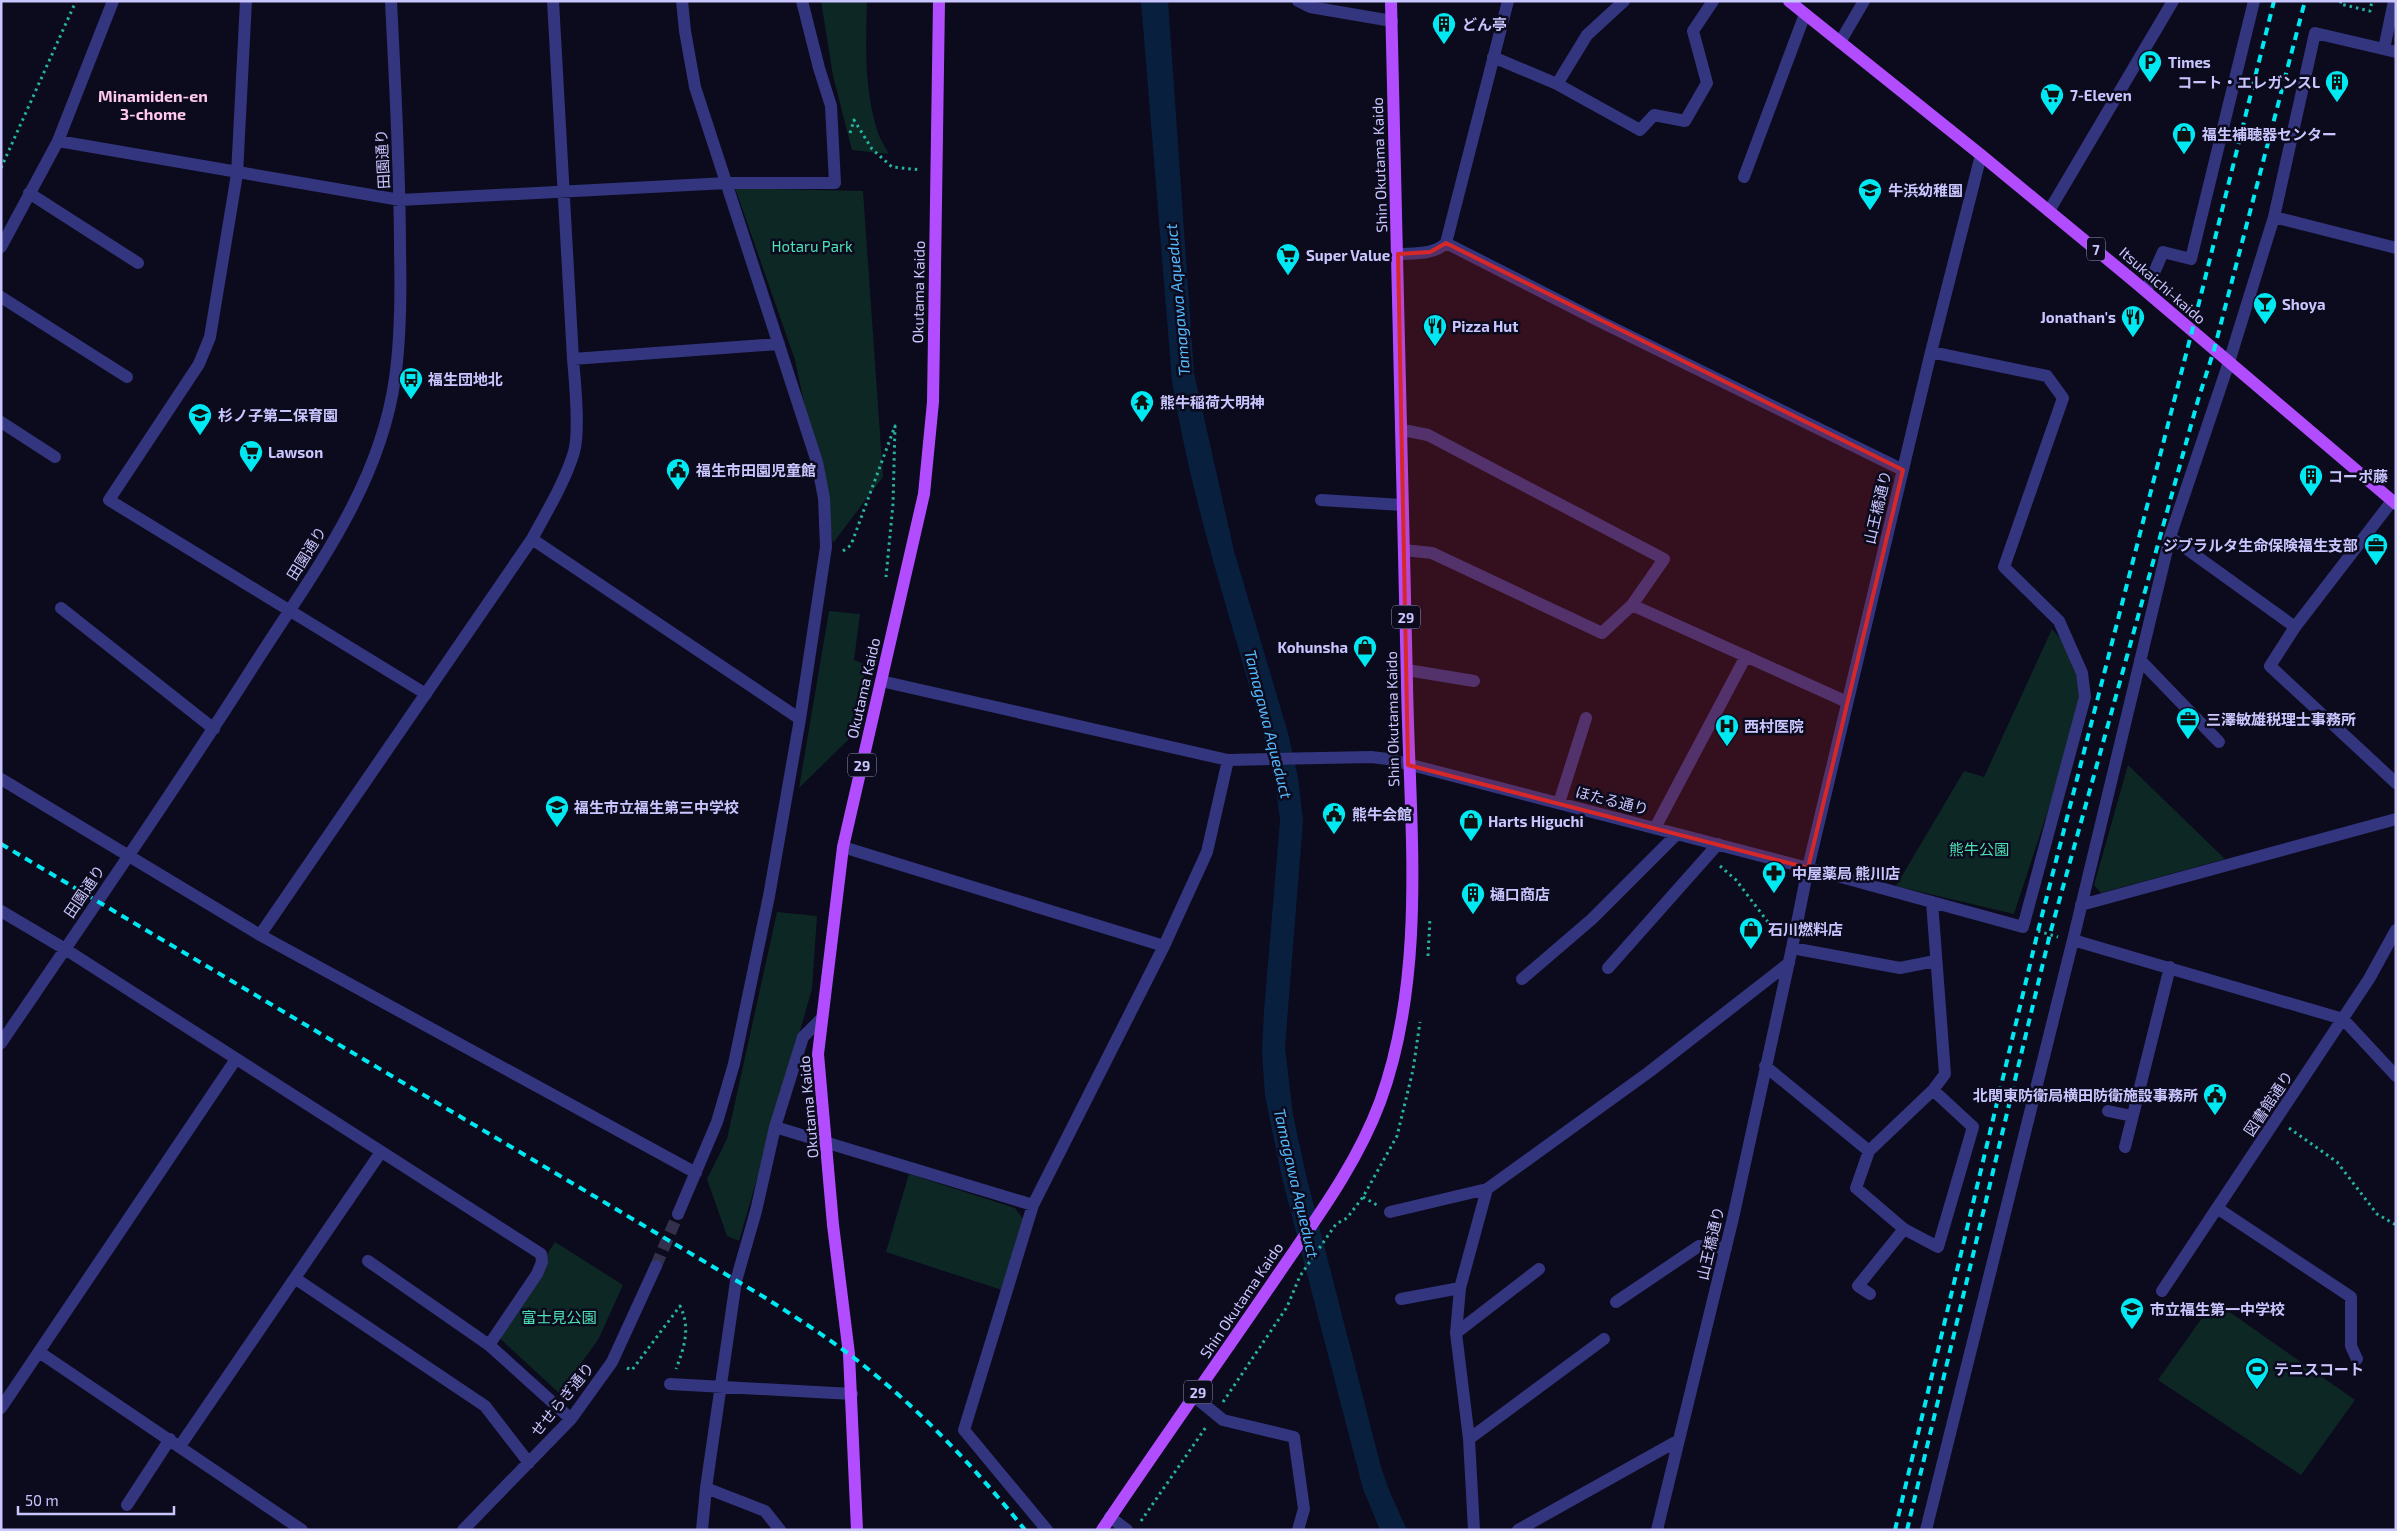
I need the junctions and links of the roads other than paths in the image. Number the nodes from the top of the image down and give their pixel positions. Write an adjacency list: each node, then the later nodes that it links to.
1 (113, 1): 24 (street)
2 (246, 1): 26 (street)
3 (391, 1): 31 (street, 田園通り)
4 (553, 1): 29 (street)
5 (682, 1): 28 (street)
6 (802, 1): 28 (street)
7 (939, 1): 63 (main road, Okutama Kaido / 29)
8 (1298, 1): 19 (street)
9 (1391, 1): 19 (main road, Shin Okutama Kaido / 29)
10 (1508, 1): 22 (street)
11 (1624, 1): 23 (street)
12 (1713, 1): 23 (street)
13 (1789, 1): 18 (main road, Itsukaichi-kaido / 7)
14 (1864, 1): 20 (street)
15 (2173, 1): 32 (street)
16 (2254, 1): 39 (street)
17 (2394, 1): 21 (street)
18 (1805, 14): 20 (main road, Itsukaichi-kaido / 7); 27 (street)
19 (1392, 21): 37 (main road, Shin Okutama Kaido / 29)
20 (1840, 42): 25 (main road, Itsukaichi-kaido / 7)
21 (2390, 51): 33 (street)
22 (1493, 58): 23 (street); 34 (street)
23 (1557, 84)
24 (58, 142): 26 (street); 30 (street)
25 (1981, 155): 32 (main road, Itsukaichi-kaido / 7); 42 (street, 山王橋通り)
26 (237, 174): 31 (street); 58 (street)
27 (1744, 177)
28 (727, 183): 29 (street); 41 (street)
29 (563, 191): 31 (street); 43 (street)
30 (29, 193): 35 (street); 38 (street)
31 (400, 200): 58 (street, 田園通り)
32 (2049, 211): 39 (main road, Itsukaichi-kaido / 7)
33 (2274, 217): 36 (street); 44 (street)
34 (1446, 243): 37 (street); 49 (street)
35 (1, 247)
36 (2396, 248)
37 (1398, 254): 47 (main road, Shin Okutama Kaido / 29)
38 (138, 262)
39 (2146, 291): 44 (main road, Itsukaichi-kaido / 7)
40 (1, 297): 45 (street)
41 (778, 344): 43 (street); 68 (street)
42 (1931, 352): 49 (street, 山王橋通り); 83 (street, ほたる通り)
43 (574, 359): 54 (street)
44 (2228, 362): 51 (main road, Itsukaichi-kaido / 7); 53 (street)
45 (127, 377)
46 (1, 422): 48 (street)
47 (1403, 430): 52 (main road, Shin Okutama Kaido / 29); 56 (street)
48 (54, 457)
49 (1903, 470): 66 (street, 山王橋通り)
50 (1321, 500): 52 (street)
51 (2394, 503): 59 (street)
52 (1402, 505): 55 (main road, Shin Okutama Kaido / 29)
53 (2170, 536): 59 (street); 61 (street)
54 (532, 539): 65 (street); 68 (street)
55 (1404, 550): 56 (street); 62 (main road, Shin Okutama Kaido / 29)
56 (1632, 605): 60 (street)
57 (61, 608): 69 (street)
58 (290, 609): 65 (street); 69 (street, 田園通り)
59 (2295, 627): 74 (street)
60 (1746, 656): 66 (street); 77 (street)
61 (2140, 660): 70 (street); 84 (street)
62 (1407, 670): 64 (street); 72 (main road, Shin Okutama Kaido / 29)
63 (882, 681): 71 (street, ほたる通り); 80 (main road, Okutama Kaido / 29)
64 (1474, 681)
65 (426, 694): 87 (street)
66 (1847, 702): 82 (street, 山王橋通り)
67 (1586, 718): 75 (street)
68 (800, 719): 111 (street)
69 (214, 729): 81 (street, 田園通り)
70 (2219, 742)
71 (1228, 760): 72 (street, ほたる通り); 89 (street)
72 (1408, 765): 75 (street, ほたる通り); 136 (main road, Shin Okutama Kaido / 29)
73 (1, 779): 81 (street)
74 (2396, 783)
75 (1559, 803): 77 (street, ほたる通り)
76 (2396, 819): 84 (street)
77 (1655, 828): 78 (street, ほたる通り)
78 (1676, 834): 79 (street, ほたる通り); 95 (street)
79 (1718, 844): 82 (street, ほたる通り); 94 (street)
80 (843, 847): 89 (street); 96 (main road, Okutama Kaido / 29)
81 (128, 856): 87 (street); 90 (street, 田園通り)
82 (1808, 868): 83 (street, ほたる通り); 91 (street, 山王橋通り)
83 (1932, 902): 92 (street)
84 (2081, 905): 88 (street)
85 (1, 911): 90 (street)
86 (2396, 930): 97 (street, 図書館通り)
87 (260, 935): 111 (street)
88 (2073, 940): 93 (street); 158 (street)
89 (1164, 946): 113 (street)
90 (65, 949): 98 (street, 田園通り); 100 (street)
91 (1791, 954): 92 (street); 101 (street, 山王橋通り); 112 (street)
92 (1935, 961): 103 (street)
93 (2170, 967): 97 (street); 105 (street)
94 (1608, 968)
95 (1522, 979)
96 (822, 1018): 106 (street); 107 (main road, Okutama Kaido / 29)
97 (2343, 1019): 102 (street); 114 (street, 図書館通り)
98 (6, 1029): 99 (street, 田園通り)
99 (1, 1043)
100 (236, 1058): 110 (street); 131 (street)
101 (1765, 1066): 109 (street); 118 (street, 山王橋通り)
102 (2396, 1076)
103 (1933, 1090): 109 (street); 117 (street)
104 (2108, 1111): 105 (street)
105 (2132, 1116): 108 (street)
106 (776, 1126): 107 (street); 134 (street)
107 (827, 1142): 113 (street); 135 (main road, Okutama Kaido / 29)
108 (2125, 1147)
109 (1869, 1151): 117 (street)
110 (381, 1152): 122 (street); 130 (street)
111 (696, 1173): 116 (street)
112 (1487, 1189): 115 (street); 123 (street)
113 (1033, 1205): 151 (street)
114 (2217, 1208): 124 (street, 図書館通り); 132 (street)
115 (1390, 1212)
116 (678, 1214)
117 (1904, 1229): 125 (street)
118 (1726, 1248): 127 (street); 140 (street, 山王橋通り)
119 (368, 1261): 130 (street)
120 (656, 1266): 138 (street, せせらぎ通り)
121 (1539, 1269): 128 (street)
122 (296, 1279): 141 (street); 142 (street)
123 (1460, 1288): 126 (street); 128 (street)
124 (2162, 1291)
125 (1870, 1294)
126 (1401, 1299)
127 (1616, 1302)
128 (1456, 1333): 139 (street)
129 (1604, 1339): 139 (street)
130 (489, 1345): 138 (street)
131 (39, 1352): 137 (street); 141 (street)
132 (2356, 1359)
133 (670, 1384): 134 (street)
134 (719, 1386): 135 (street); 143 (street)
135 (852, 1394): 150 (main road, Okutama Kaido / 29)
136 (1195, 1397): 145 (main road, Shin Okutama Kaido / 29); 154 (street)
137 (1, 1408)
138 (571, 1419): 142 (street, せせらぎ通り)
139 (1469, 1439): 155 (street)
140 (1679, 1440): 156 (street); 157 (street, 山王橋通り)
141 (175, 1443): 144 (street); 146 (street)
142 (530, 1464): 147 (street, せせらぎ通り)
143 (706, 1488): 148 (street); 149 (street)
144 (127, 1505)
145 (1110, 1517): 152 (main road, Shin Okutama Kaido / 29); 153 (street)
146 (302, 1530)
147 (463, 1530)
148 (702, 1530)
149 (780, 1530)
150 (857, 1530)
151 (1047, 1530)
152 (1102, 1530)
153 (1127, 1530)
154 (1298, 1530)
155 (1474, 1530)
156 (1518, 1530)
157 (1657, 1530)
158 (1926, 1530)

